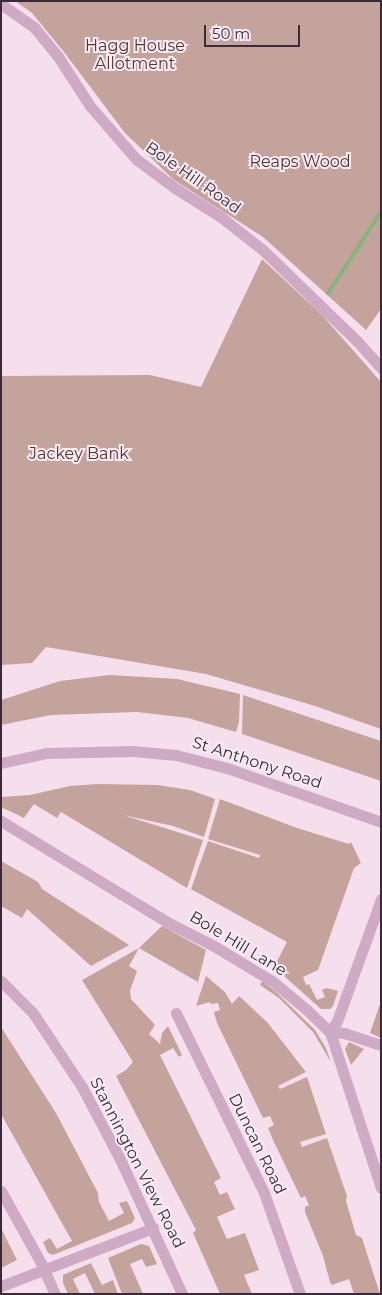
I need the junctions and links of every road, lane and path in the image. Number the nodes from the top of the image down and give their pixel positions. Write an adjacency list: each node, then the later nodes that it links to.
1 (1, 4): 2 (street, Bole Hill Road)
2 (381, 368)
3 (1, 763): 5 (street, St Anthony Road)
4 (1, 821): 9 (street, Bole Hill Lane)
5 (381, 822)
6 (381, 899): 9 (street)
7 (1, 981): 13 (street, Stannington View Road)
8 (176, 1013): 18 (street, Duncan Road)
9 (330, 1032): 10 (street); 11 (street)
10 (381, 1045)
11 (381, 1188)
12 (1, 1191): 14 (street)
13 (153, 1228): 14 (street); 17 (street, Stannington View Road)
14 (44, 1270): 15 (street); 16 (street)
15 (1, 1286)
16 (55, 1294)
17 (182, 1294)
18 (300, 1294)

